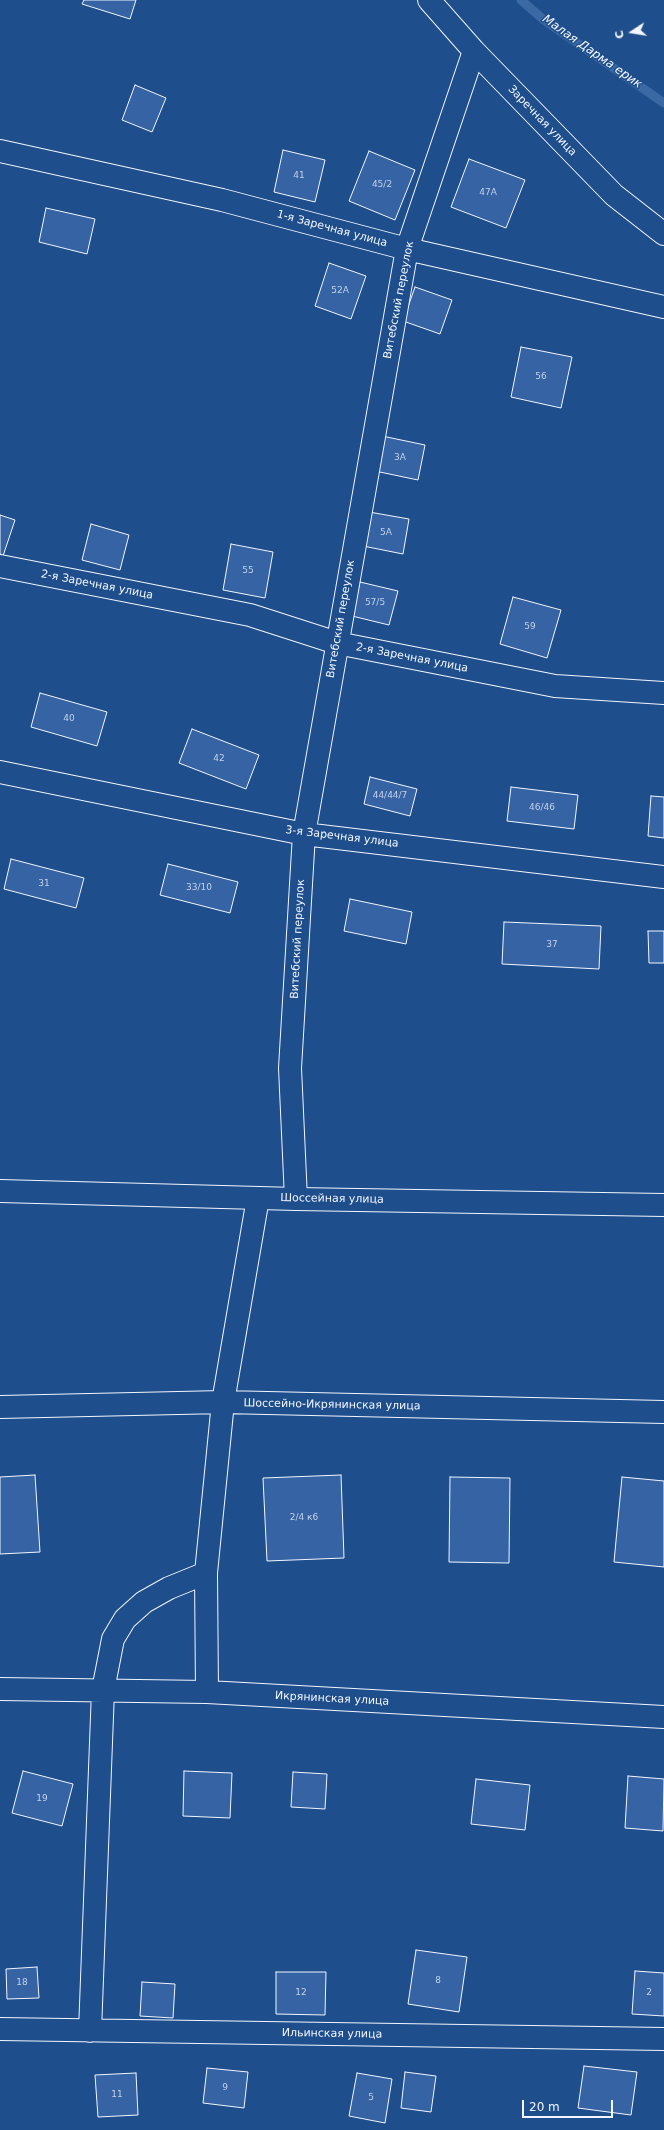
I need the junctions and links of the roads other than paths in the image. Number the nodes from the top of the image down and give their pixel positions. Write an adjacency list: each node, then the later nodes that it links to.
1 (428, 0): 2 (street, Заречная улица)
2 (474, 51): 4 (street, Заречная улица); 5 (street, Витебский переулок)
3 (0, 151): 5 (street, 1-я Заречная улица)
4 (664, 234)
5 (407, 249): 6 (street, 1-я Заречная улица); 8 (street, Витебский переулок)
6 (664, 308)
7 (0, 566): 8 (street, 2-я Заречная улица)
8 (337, 643): 9 (street, 2-я Заречная улица); 11 (street, Витебский переулок)
9 (664, 694)
10 (0, 772): 11 (street, 3-я Заречная улица)
11 (304, 834): 12 (street, 3-я Заречная улица); 15 (street, Витебский переулок)
12 (664, 876)
13 (0, 1191): 14 (street, Шоссейная улица)
14 (258, 1198): 15 (street, Шоссейная улица); 17 (street)
15 (296, 1199): 16 (street, Шоссейная улица)
16 (664, 1205)
17 (223, 1402): 18 (street, Шоссейно-Икрянинская улица); 19 (street, Шоссейно-Икрянинская улица); 20 (street)
18 (0, 1407)
19 (664, 1412)
20 (206, 1573): 22 (street); 23 (street)
21 (0, 1689): 22 (street, Икрянинская улица)
22 (103, 1690): 23 (street, Икрянинская улица); 26 (street)
23 (207, 1692): 24 (street, Икрянинская улица)
24 (664, 1717)
25 (0, 2029): 26 (street, Ильинская улица)
26 (90, 2031): 27 (street, Ильинская улица)
27 (664, 2039)

